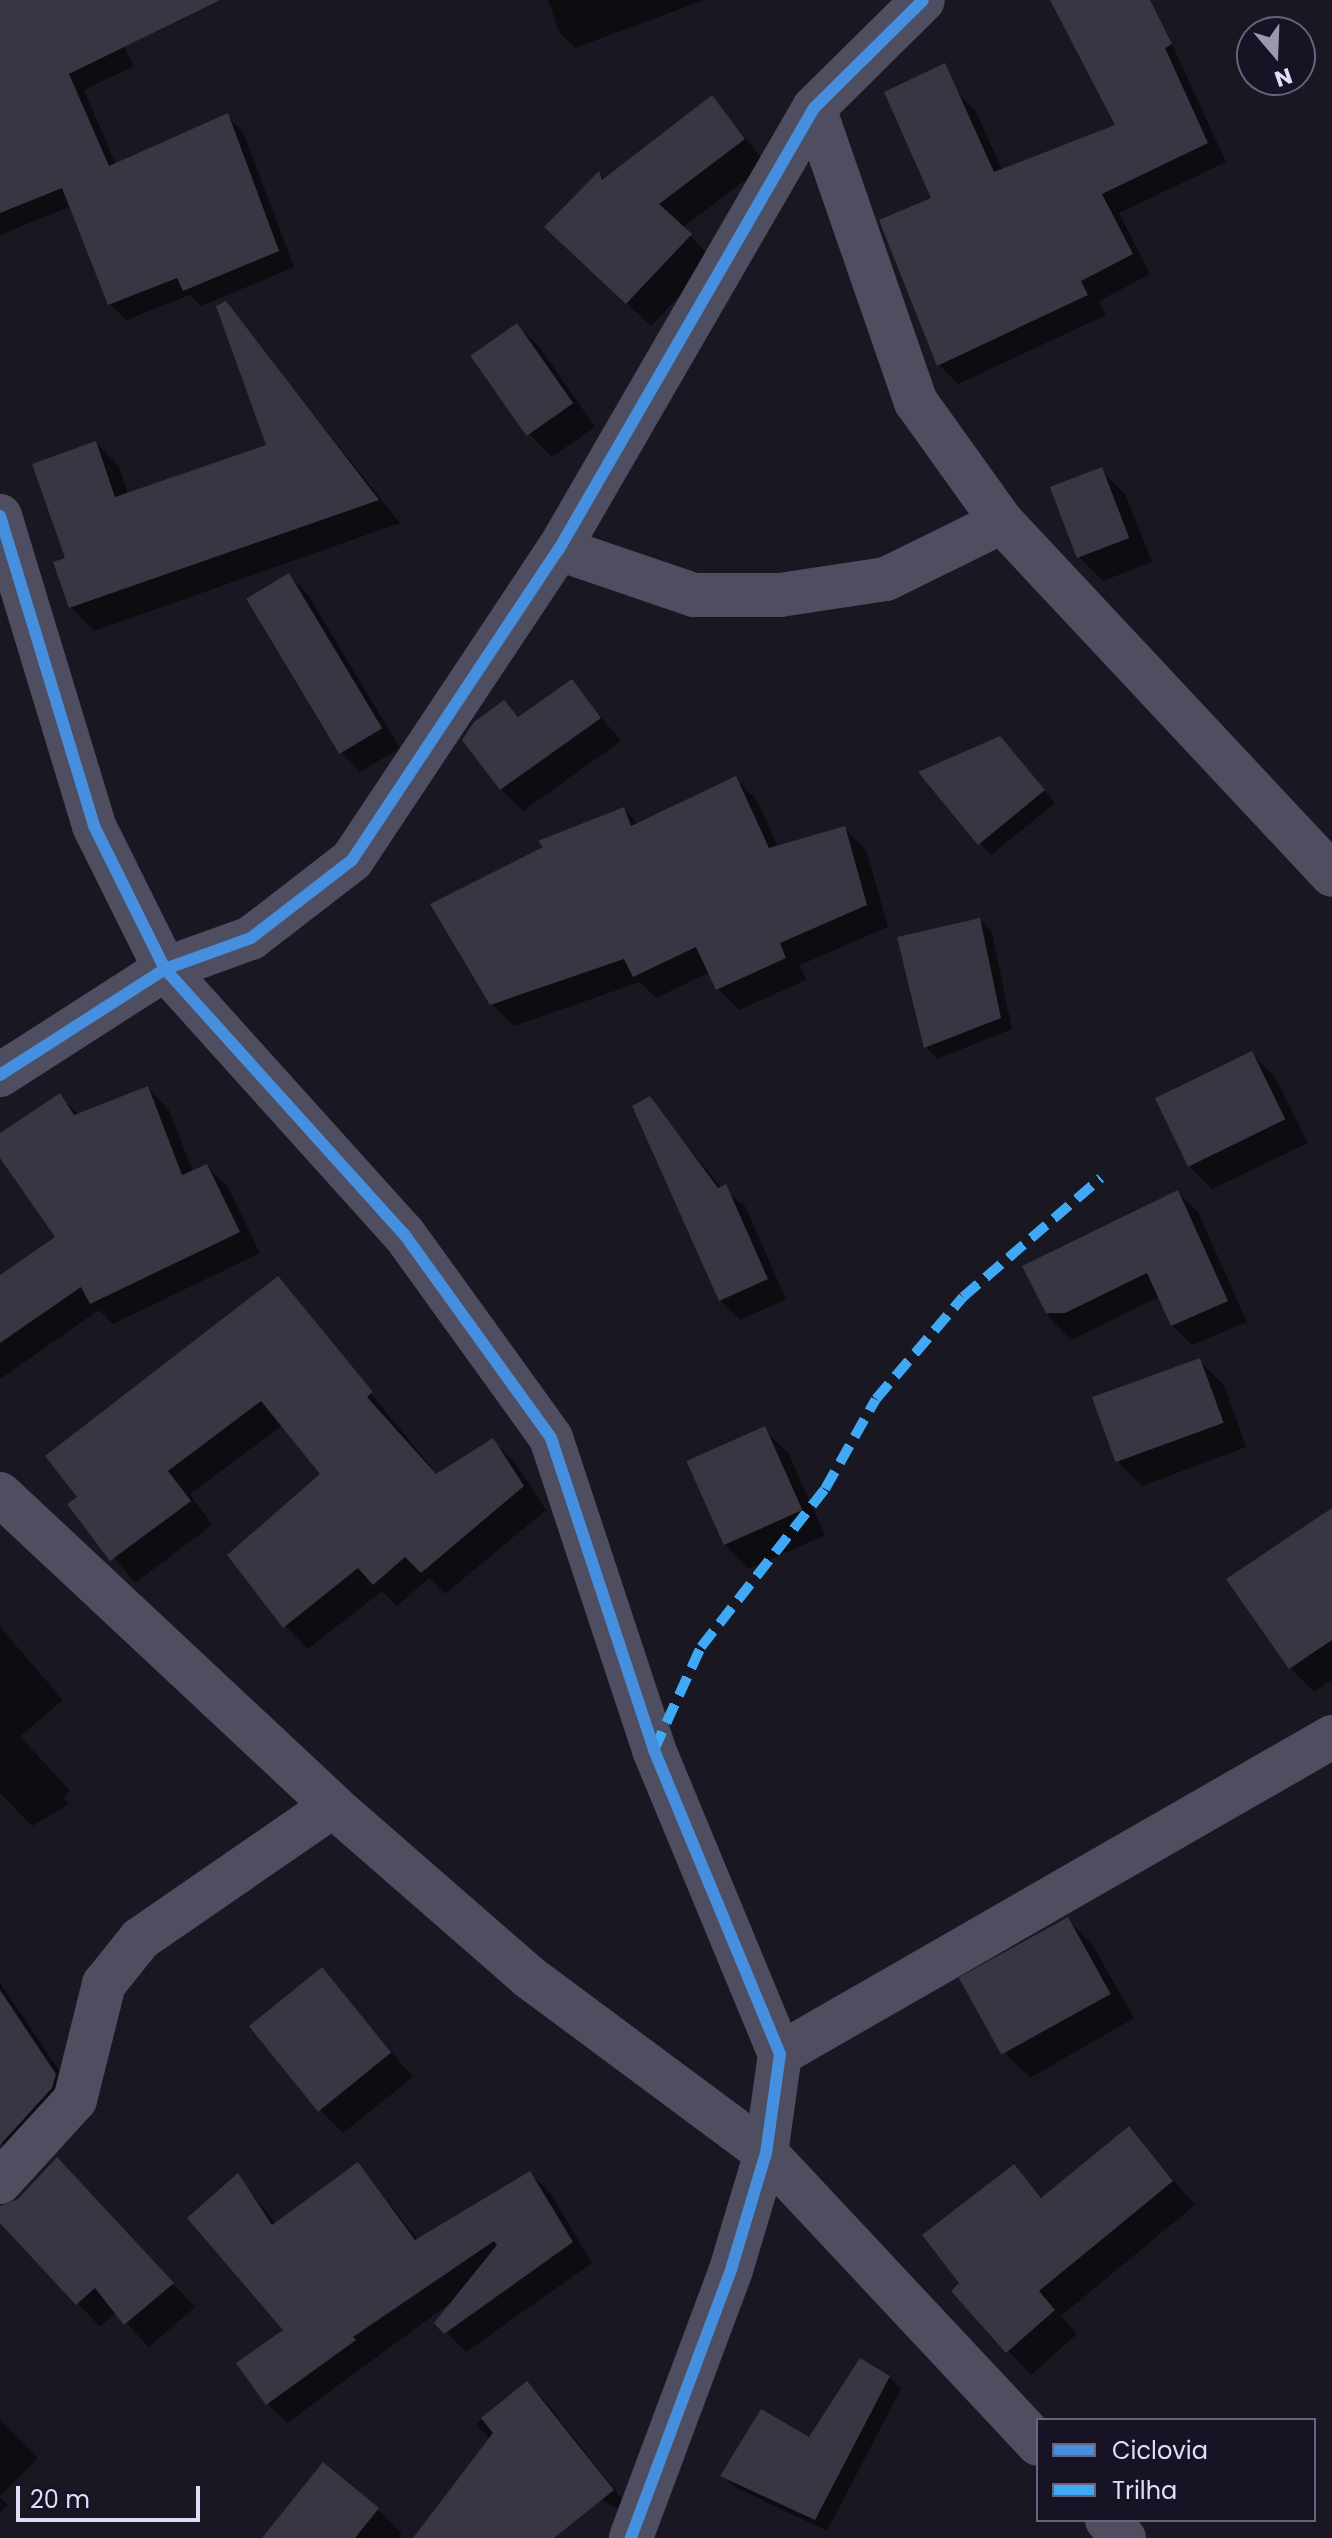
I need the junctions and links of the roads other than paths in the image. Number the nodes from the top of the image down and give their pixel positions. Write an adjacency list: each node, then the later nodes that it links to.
1 (923, 0): 2 (street)
2 (814, 108): 4 (street); 5 (street)
3 (0, 516): 7 (street)
4 (1002, 522): 5 (street); 6 (street)
5 (559, 549): 7 (street)
6 (1332, 875)
7 (165, 969): 8 (street); 12 (street)
8 (0, 1075)
9 (0, 1494): 11 (street)
10 (1332, 1737): 12 (street)
11 (333, 1806): 13 (street); 14 (street)
12 (780, 2054): 13 (street)
13 (766, 2153): 15 (street); 17 (street)
14 (0, 2182)
15 (1036, 2442)
16 (1109, 2522): 18 (street)
17 (631, 2538)
18 (1124, 2538)

